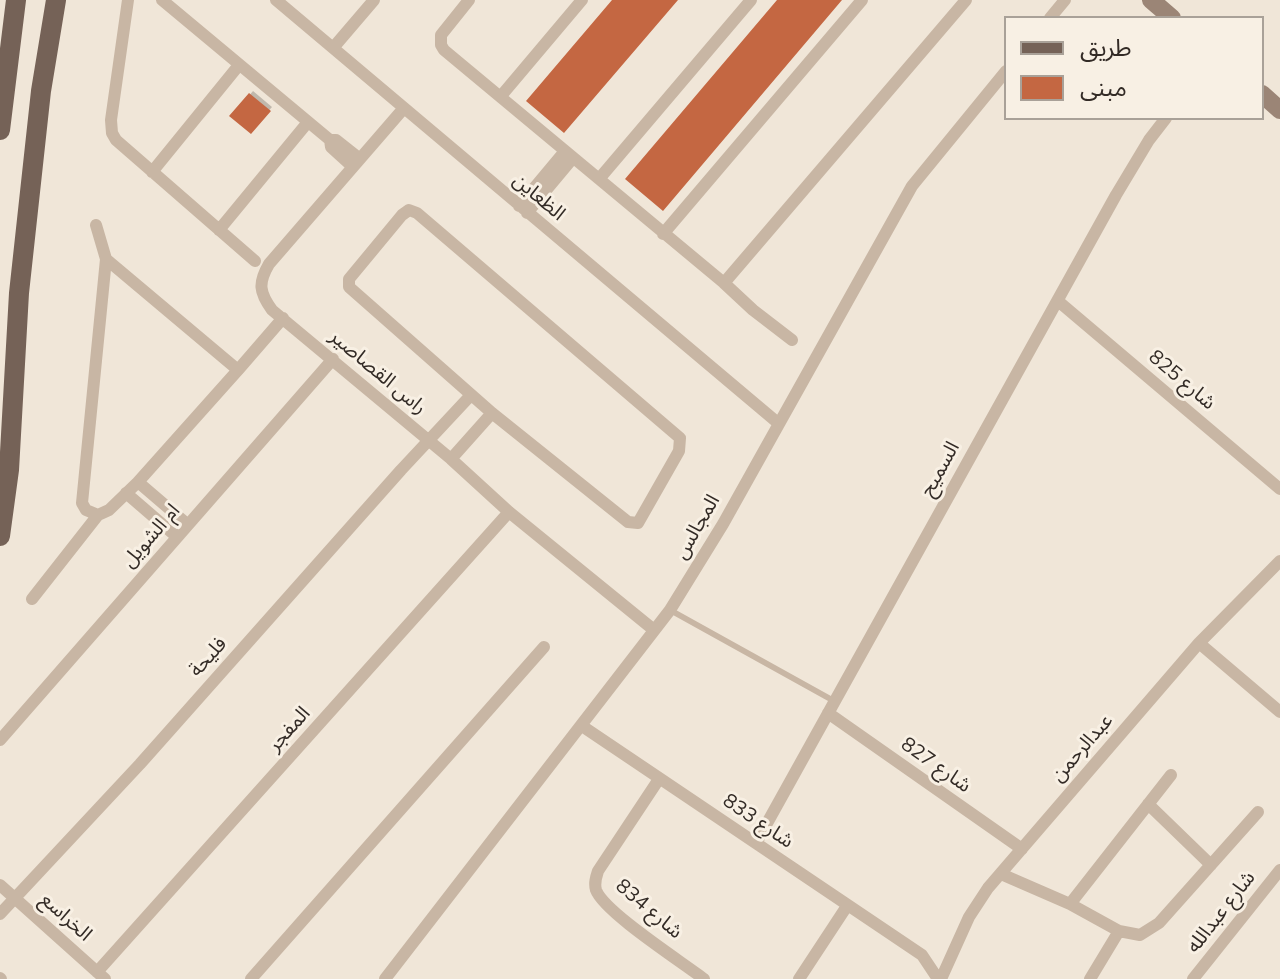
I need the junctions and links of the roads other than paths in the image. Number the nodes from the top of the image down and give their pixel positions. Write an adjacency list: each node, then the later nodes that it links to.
1 (16, 0): 21 (main road)
2 (56, 0): 54 (main road)
3 (128, 0): 29 (street)
4 (162, 0): 17 (street)
5 (276, 0): 16 (street, الظعاين)
6 (374, 0): 16 (street)
7 (469, 0): 19 (street)
8 (582, 0): 19 (street)
9 (751, 0): 30 (street)
10 (862, 0): 34 (street)
11 (966, 0): 37 (street)
12 (1065, 0): 14 (street)
13 (1151, 0): 15 (street)
14 (1052, 16)
15 (1170, 16)
16 (333, 48): 22 (street, الظعاين)
17 (239, 65): 25 (street); 29 (street)
18 (1004, 73): 45 (street, المجالس)
19 (501, 96): 27 (street)
20 (1264, 96): 23 (street)
21 (2, 98): 26 (main road)
22 (404, 108): 28 (street, راس القصاصير); 31 (street, الظعاين)
23 (1280, 110)
24 (1165, 120): 38 (street, السميح)
25 (308, 122): 28 (street); 33 (street)
26 (0, 130)
27 (569, 154): 30 (street); 31 (street)
28 (357, 163): 39 (street, راس القصاصير)
29 (152, 172): 33 (street)
30 (599, 179): 34 (street)
31 (523, 210): 45 (street, الظعاين)
32 (96, 225): 35 (street)
33 (219, 230): 36 (street)
34 (663, 234): 37 (street)
35 (106, 259): 42 (street); 52 (street)
36 (255, 261)
37 (724, 283): 40 (street)
38 (1058, 301): 49 (street, شارع 825); 62 (street, السميح)
39 (283, 318): 41 (street, راس القصاصير); 42 (street)
40 (792, 340)
41 (333, 359): 46 (street, راس القصاصير); 53 (street, ام الشويل)
42 (238, 370): 48 (street)
43 (471, 395): 44 (street); 44 (street); 46 (street, فليحة)
44 (492, 413): 47 (street)
45 (778, 423): 58 (street, المجالس)
46 (429, 442): 47 (street, راس القصاصير); 76 (street, فليحة)
47 (451, 459): 51 (street, راس القصاصير)
48 (138, 482): 50 (street); 53 (street)
49 (1280, 489)
50 (126, 493): 52 (street); 55 (street)
51 (509, 512): 59 (street, راس القصاصير); 83 (street, المفجر)
52 (98, 515): 57 (street)
53 (187, 524): 55 (street, ام الشويل)
54 (0, 536)
55 (177, 537): 65 (street, ام الشويل)
56 (1280, 561): 60 (street, عبدالرحمن)
57 (32, 599)
58 (670, 610): 59 (street, المجالس); 62 (lane)
59 (654, 630): 64 (street, المجالس)
60 (1199, 643): 63 (street); 71 (street, عبدالرحمن)
61 (544, 647): 84 (street)
62 (832, 708): 70 (street, السميح); 71 (street, شارع 827)
63 (1280, 712)
64 (582, 726): 67 (street, شارع 833); 85 (street, المجالس)
65 (0, 740)
66 (1171, 775): 68 (street)
67 (659, 779): 70 (street, شارع 833); 86 (street, شارع 834)
68 (1148, 804): 72 (street); 77 (street)
69 (1258, 812): 72 (street)
70 (756, 843): 78 (street, شارع 833)
71 (1022, 849): 74 (street, عبدالرحمن)
72 (1211, 865): 80 (street)
73 (1280, 870): 90 (street, شارع عبدالله)
74 (1001, 874): 77 (street); 82 (street, عبدالرحمن)
75 (0, 885): 76 (street, الخراسع)
76 (14, 898): 79 (street, فليحة); 83 (street, الخراسع)
77 (1070, 904): 80 (street)
78 (847, 906): 81 (street, شارع 833); 87 (street)
79 (0, 914)
80 (1119, 931): 89 (street)
81 (913, 949): 82 (street, شارع 833); 88 (street, شارع 833)
82 (952, 952): 88 (street, عبدالرحمن)
83 (101, 976)
84 (251, 979)
85 (385, 979)
86 (704, 979)
87 (799, 979)
88 (939, 979)
89 (1090, 979)
90 (1193, 979)

